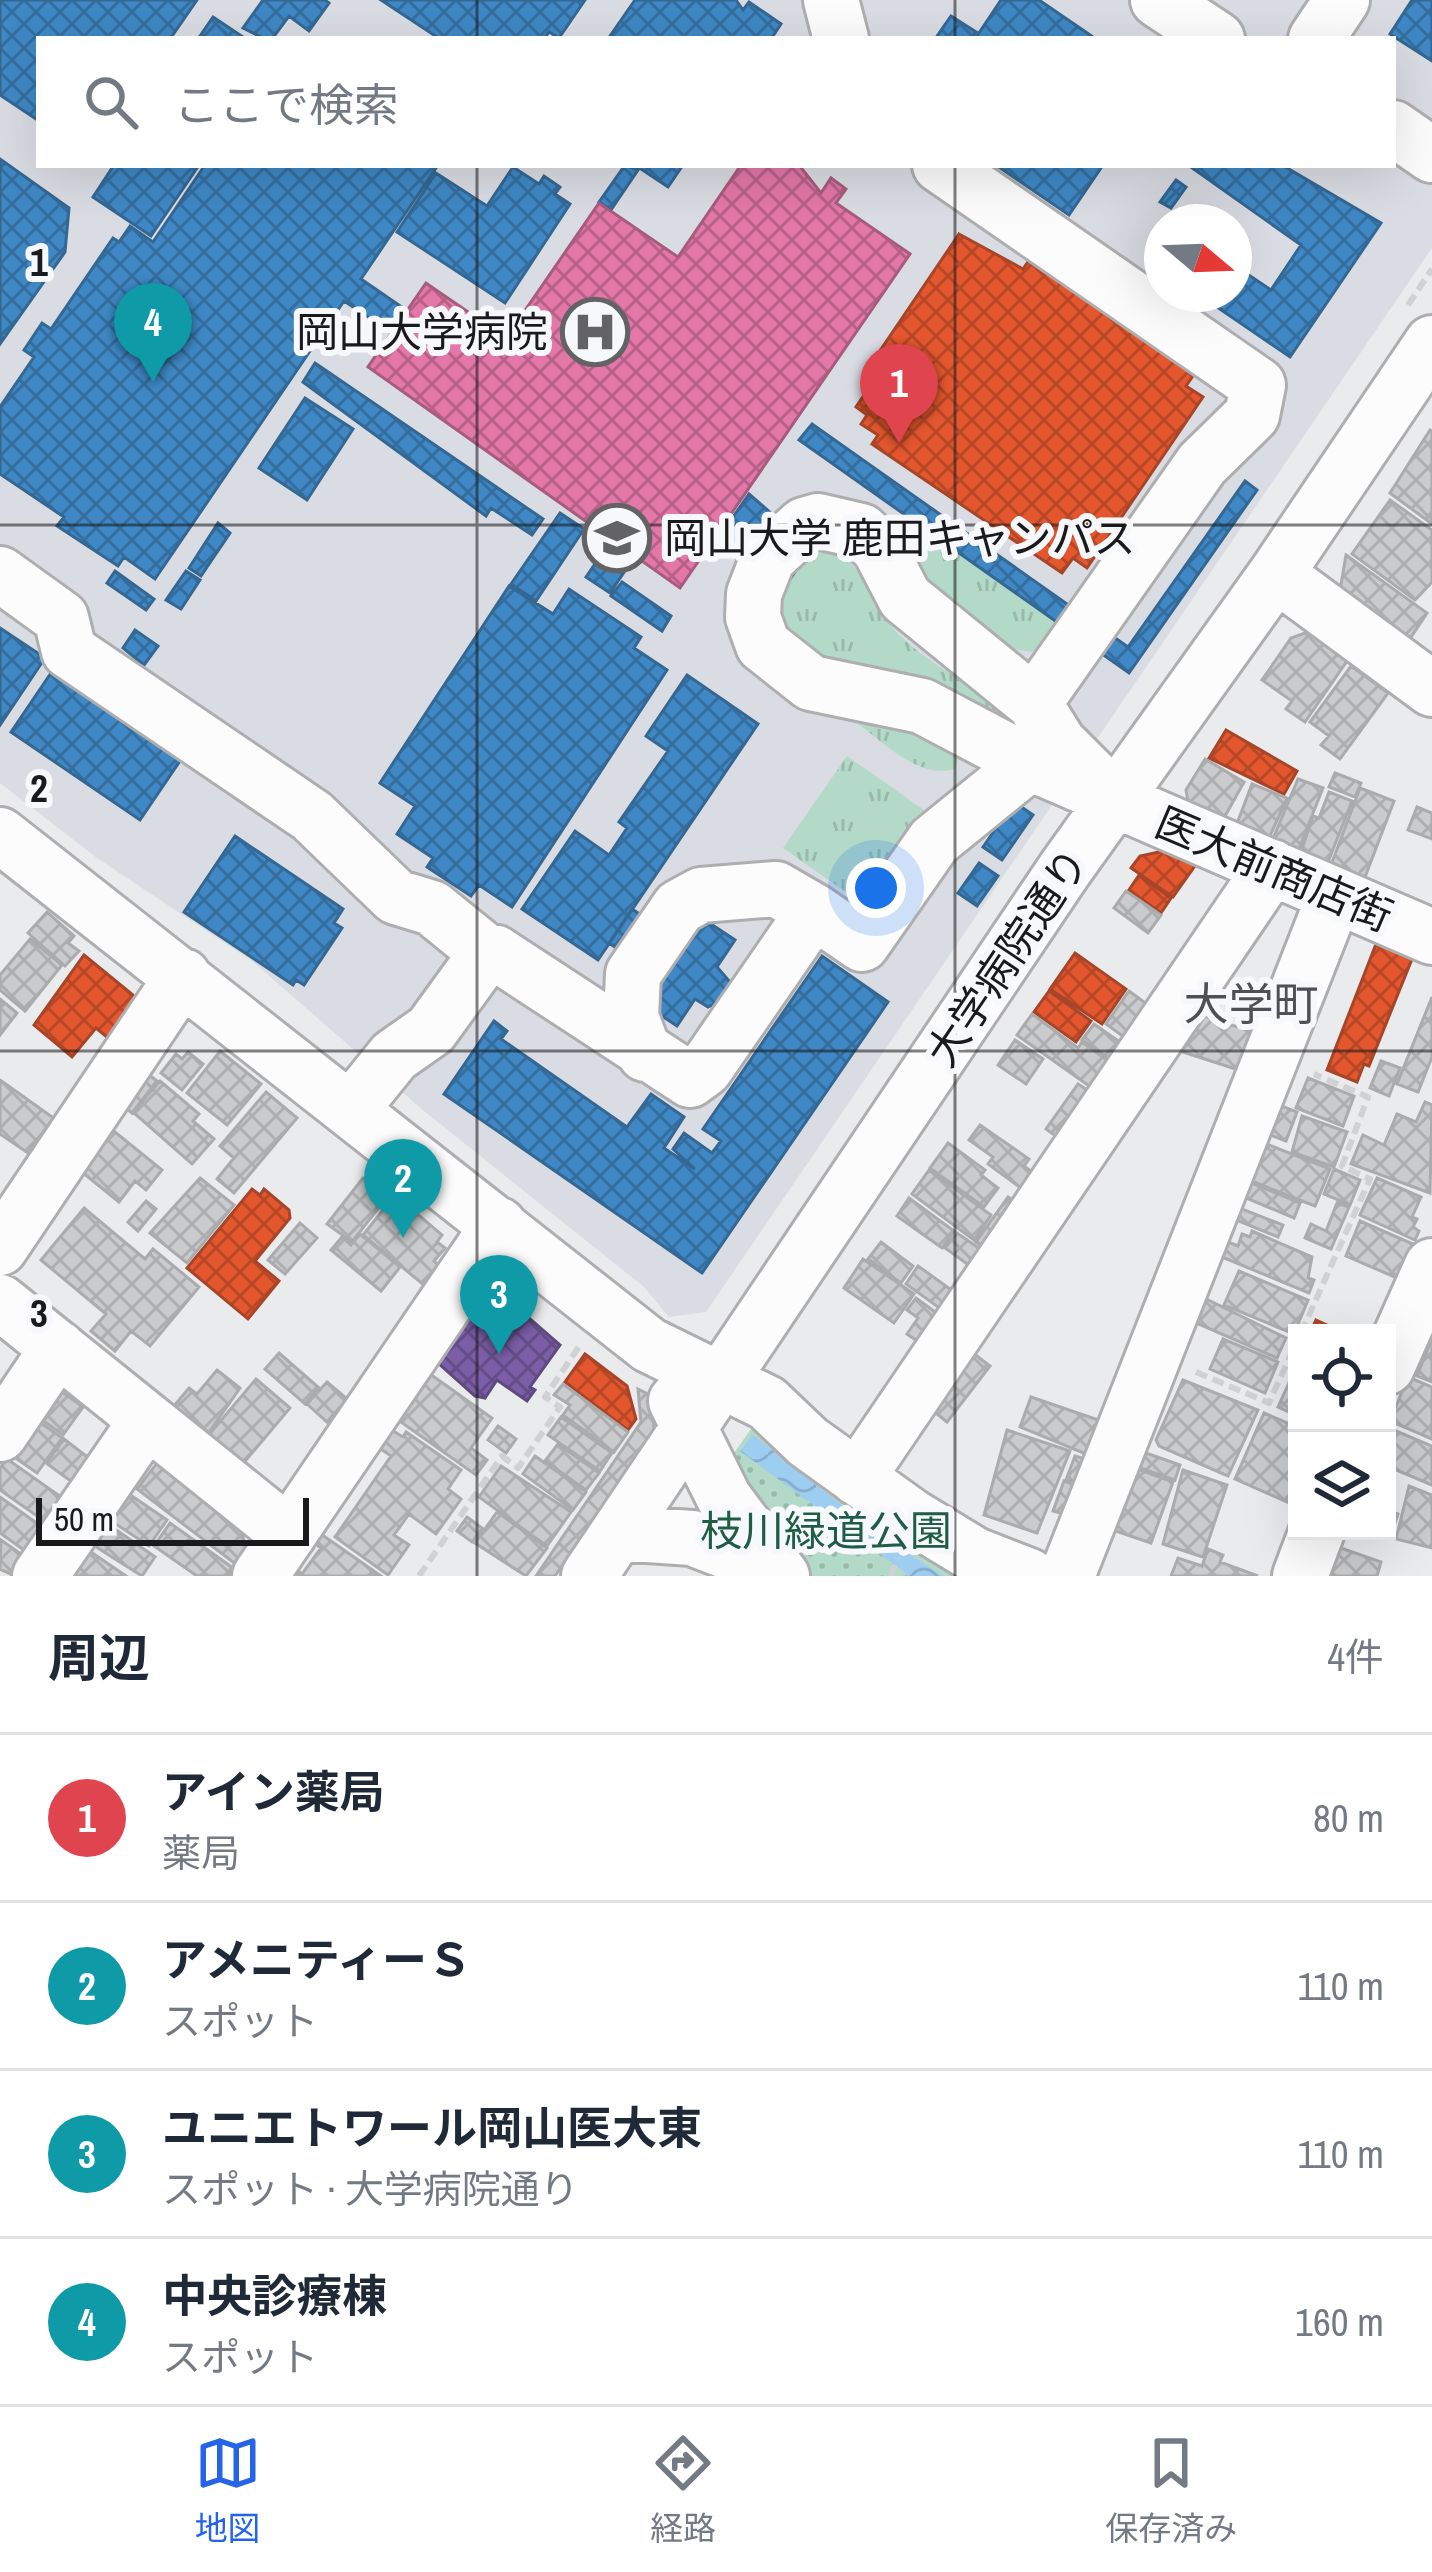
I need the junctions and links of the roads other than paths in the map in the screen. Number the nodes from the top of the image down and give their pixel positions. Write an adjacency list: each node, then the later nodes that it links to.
1 (831, 0): 5 (street)
2 (1158, 0): 6 (street)
3 (1204, 0): 7 (street)
4 (1342, 0): 8 (street)
5 (840, 36)
6 (1212, 36)
7 (1258, 36)
8 (1318, 36)
9 (1396, 130): 10 (street)
10 (1432, 155)
11 (1396, 157): 13 (street)
12 (944, 168): 18 (street)
13 (1432, 179)
14 (1432, 343): 16 (street, 大学病院通り)
15 (0, 574): 26 (street)
16 (1276, 574): 17 (street); 20 (street, 大学病院通り)
17 (1432, 689)
18 (1034, 703): 19 (street, 医大前商店街); 20 (street)
19 (1030, 763): 20 (street, 医大前商店街); 24 (street)
20 (1117, 800): 22 (street, 医大前商店街); 37 (street, 大学病院通り)
21 (0, 836): 27 (street)
22 (1272, 867): 23 (street, 医大前商店街); 41 (street)
23 (1335, 895): 25 (street, 医大前商店街); 48 (street)
24 (814, 910): 28 (street); 28 (street)
25 (1432, 937)
26 (490, 955): 28 (street); 29 (street)
27 (183, 976): 29 (street); 31 (street)
28 (645, 1054)
29 (352, 1108): 30 (street)
30 (499, 1225): 34 (street); 44 (street)
31 (0, 1248)
32 (1432, 1266): 35 (street)
33 (0, 1302): 36 (street)
34 (649, 1345): 37 (street); 39 (street)
35 (1396, 1347)
36 (58, 1348): 38 (street); 40 (street)
37 (722, 1381): 39 (street, 大学病院通り); 41 (street)
38 (147, 1420): 44 (street); 46 (street)
39 (689, 1429): 43 (street, 大学病院通り); 45 (street)
40 (0, 1434)
41 (845, 1500): 47 (street)
42 (1314, 1540): 49 (street)
43 (604, 1554): 45 (street)
44 (274, 1555)
45 (792, 1567)
46 (40, 1576)
47 (1029, 1576)
48 (1066, 1576)
49 (1300, 1576)

